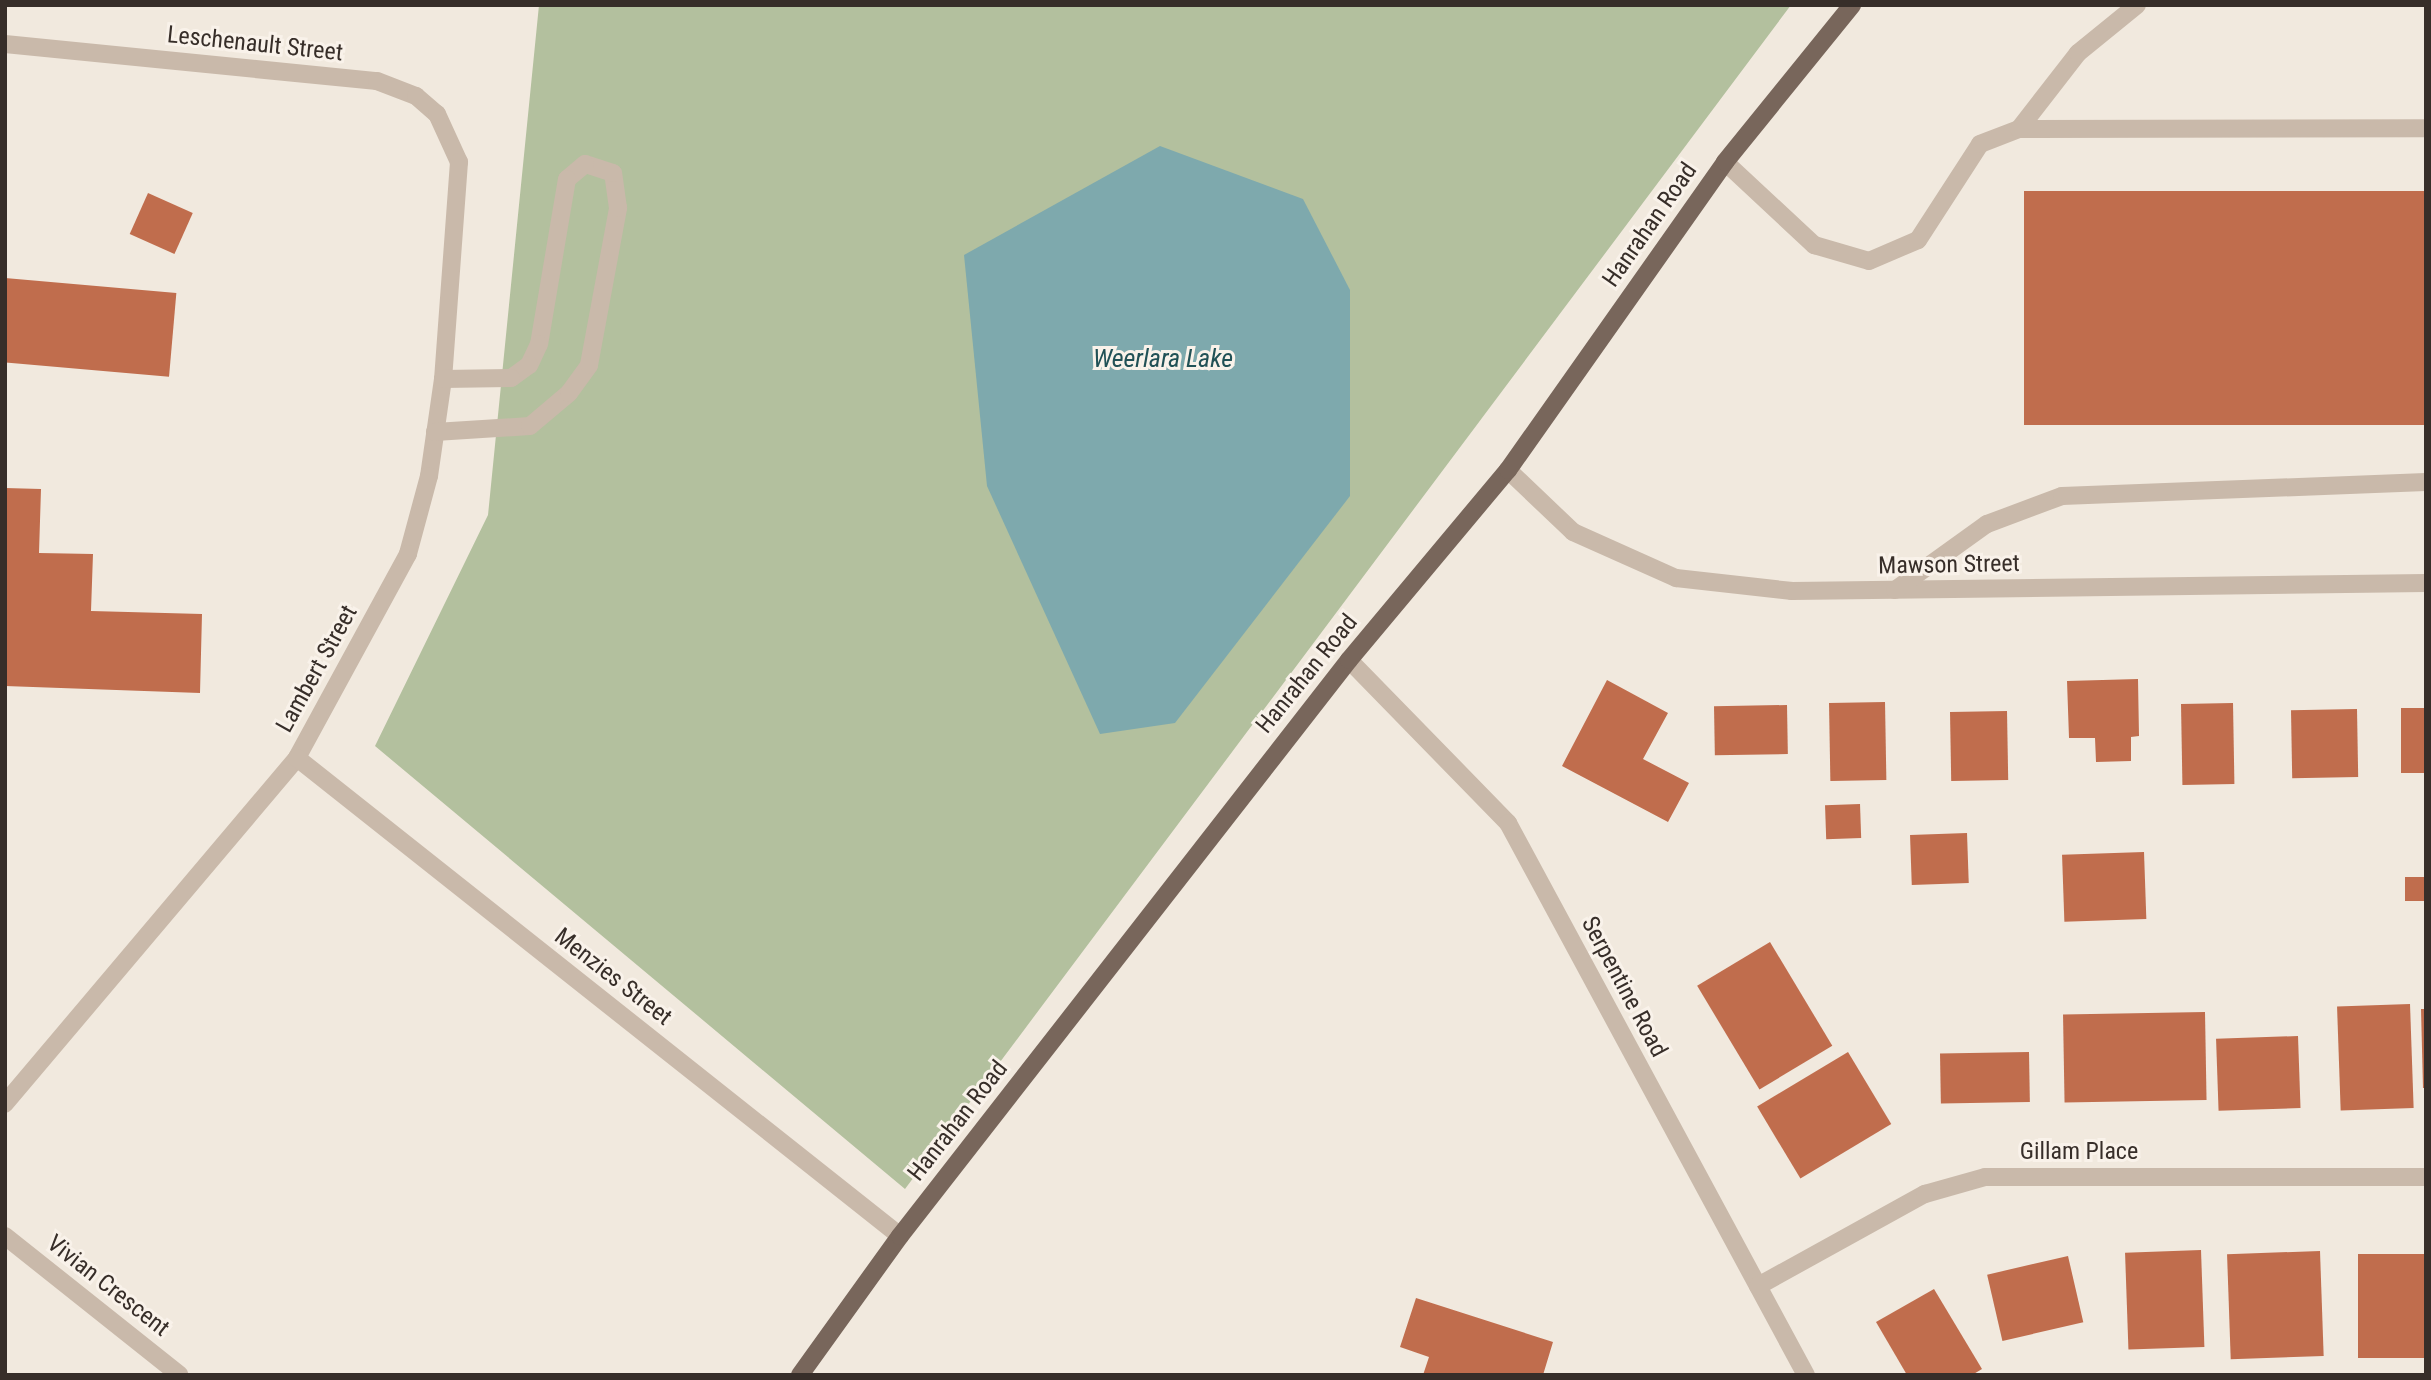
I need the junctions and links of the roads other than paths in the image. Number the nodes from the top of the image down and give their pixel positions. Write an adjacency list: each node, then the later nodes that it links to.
1 (1852, 5): 7 (main road, Hanrahan Road)
2 (2137, 5): 5 (street)
3 (5, 44): 6 (street, Leschenault Street)
4 (2426, 128): 5 (street)
5 (2019, 129): 7 (street)
6 (458, 162): 8 (street, Lambert Street)
7 (1725, 162): 10 (main road, Hanrahan Road)
8 (443, 379): 9 (street, Lambert Street); 9 (street)
9 (435, 432): 15 (street, Lambert Street)
10 (1508, 470): 13 (street, Mawson Street); 14 (main road, Hanrahan Road)
11 (2426, 482): 13 (street)
12 (2426, 583): 13 (street, Mawson Street)
13 (1895, 590)
14 (1349, 660): 19 (main road, Hanrahan Road); 20 (street, Serpentine Road)
15 (297, 758): 16 (street, Lambert Street); 19 (street, Menzies Street)
16 (5, 1104)
17 (2426, 1177): 20 (street, Gillam Place)
18 (5, 1236): 21 (street, Vivian Crescent)
19 (900, 1236): 22 (main road, Hanrahan Road)
20 (1758, 1286): 23 (street, Serpentine Road)
21 (180, 1375)
22 (800, 1375)
23 (1806, 1375)

